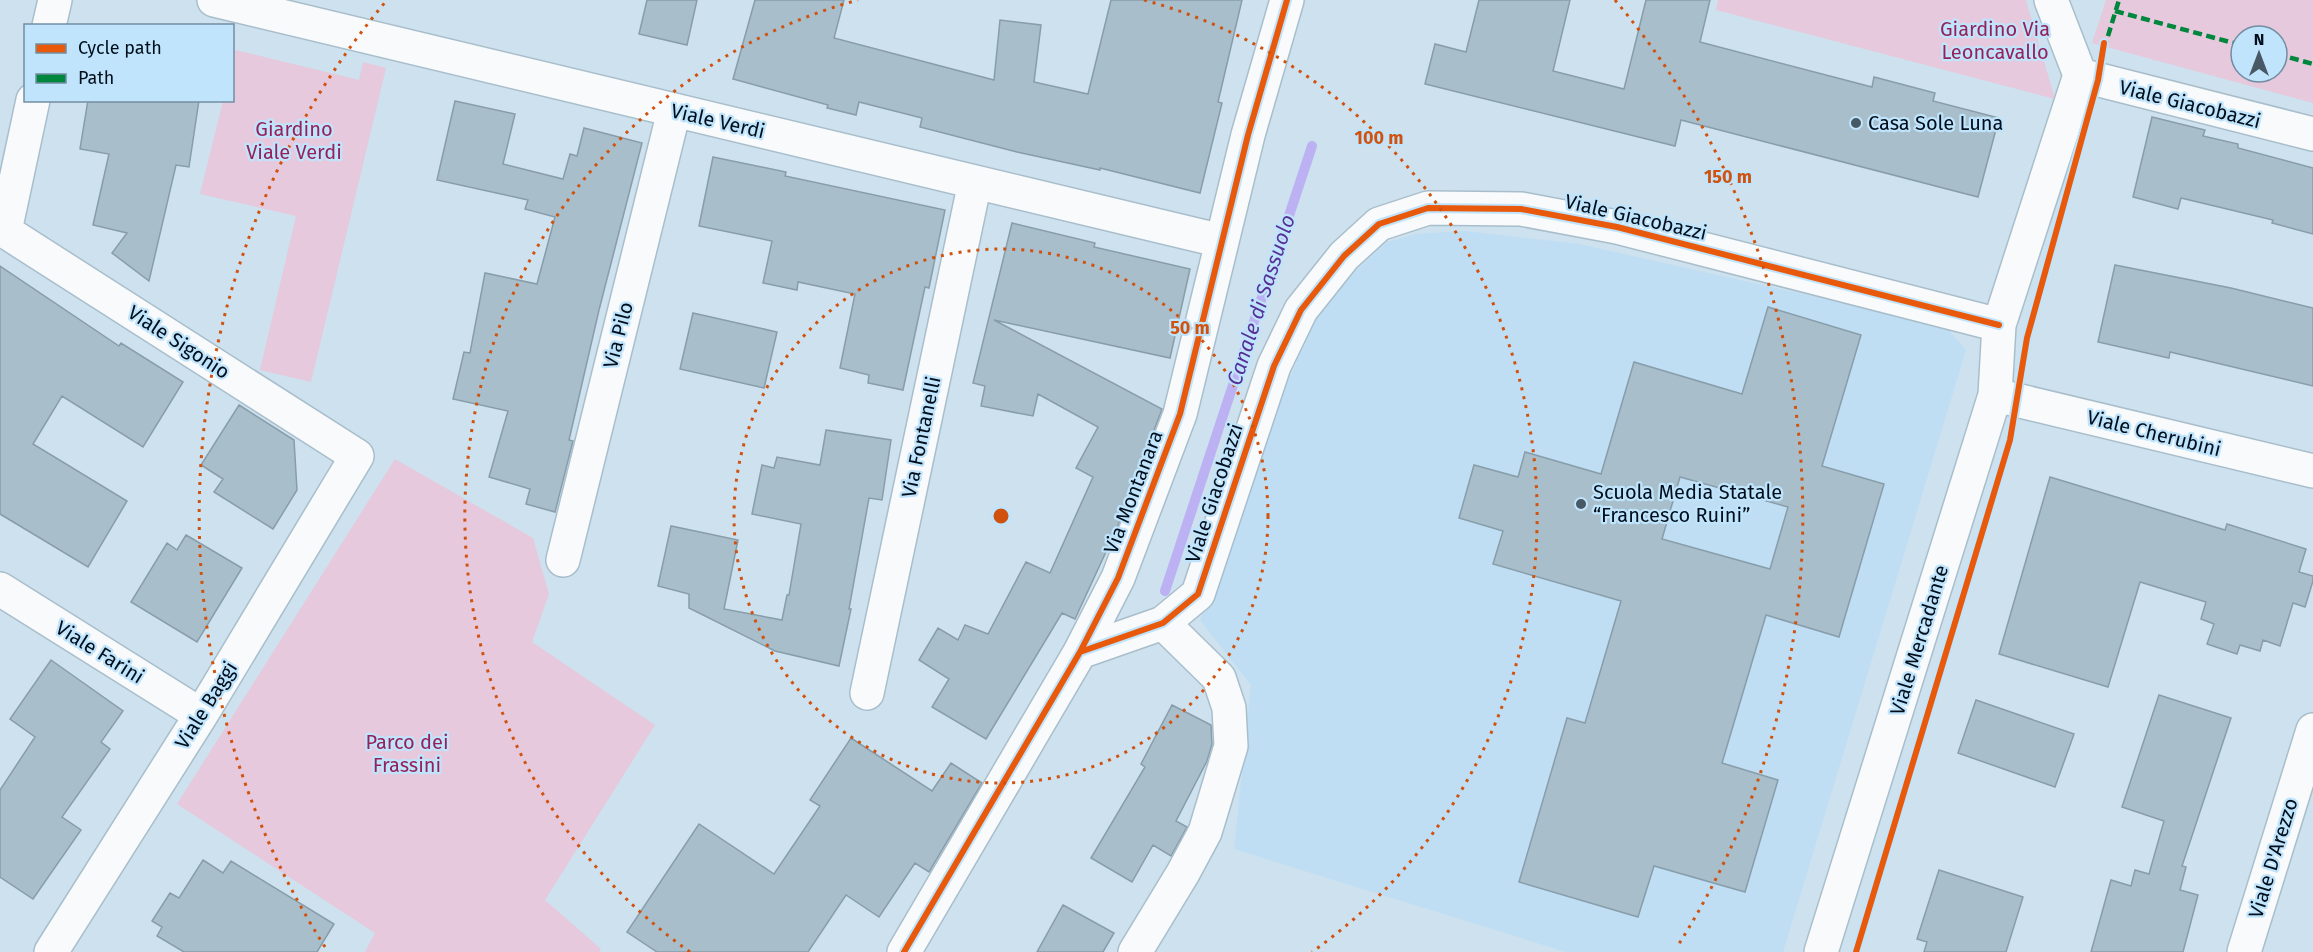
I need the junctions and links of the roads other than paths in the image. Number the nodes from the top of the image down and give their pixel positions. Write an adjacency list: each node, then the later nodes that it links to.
1 (55, 0): 5 (street)
2 (214, 0): 8 (street, Viale Verdi)
3 (1287, 0): 12 (street, Via Montanara)
4 (2052, 0): 6 (street)
5 (49, 24)
6 (2080, 75): 9 (street, Viale Giacobazzi); 13 (street)
7 (33, 102): 11 (street)
8 (674, 111): 10 (street, Viale Verdi); 17 (street, Via Pilo)
9 (2313, 134)
10 (975, 182): 12 (street, Viale Verdi); 21 (street, Via Fontanelli)
11 (2, 230): 15 (street, Viale Sigonio)
12 (1222, 241): 20 (street, Via Montanara)
13 (1999, 325): 14 (street, Viale Mercadante); 19 (street, Viale Giacobazzi)
14 (1995, 395): 16 (street, Viale Cherubini); 27 (street, Viale Mercadante)
15 (357, 456): 22 (street, Viale Baggi)
16 (2313, 471)
17 (563, 560)
18 (0, 589): 22 (street, Viale Farini)
19 (1163, 623): 20 (street, Viale Giacobazzi); 26 (street)
20 (1080, 652): 25 (street, Via Montanara)
21 (867, 693)
22 (201, 715): 24 (street, Viale Baggi)
23 (2313, 730): 28 (street, Viale D'Arezzo)
24 (51, 952)
25 (904, 952)
26 (1134, 952)
27 (1821, 952)
28 (2244, 952)

